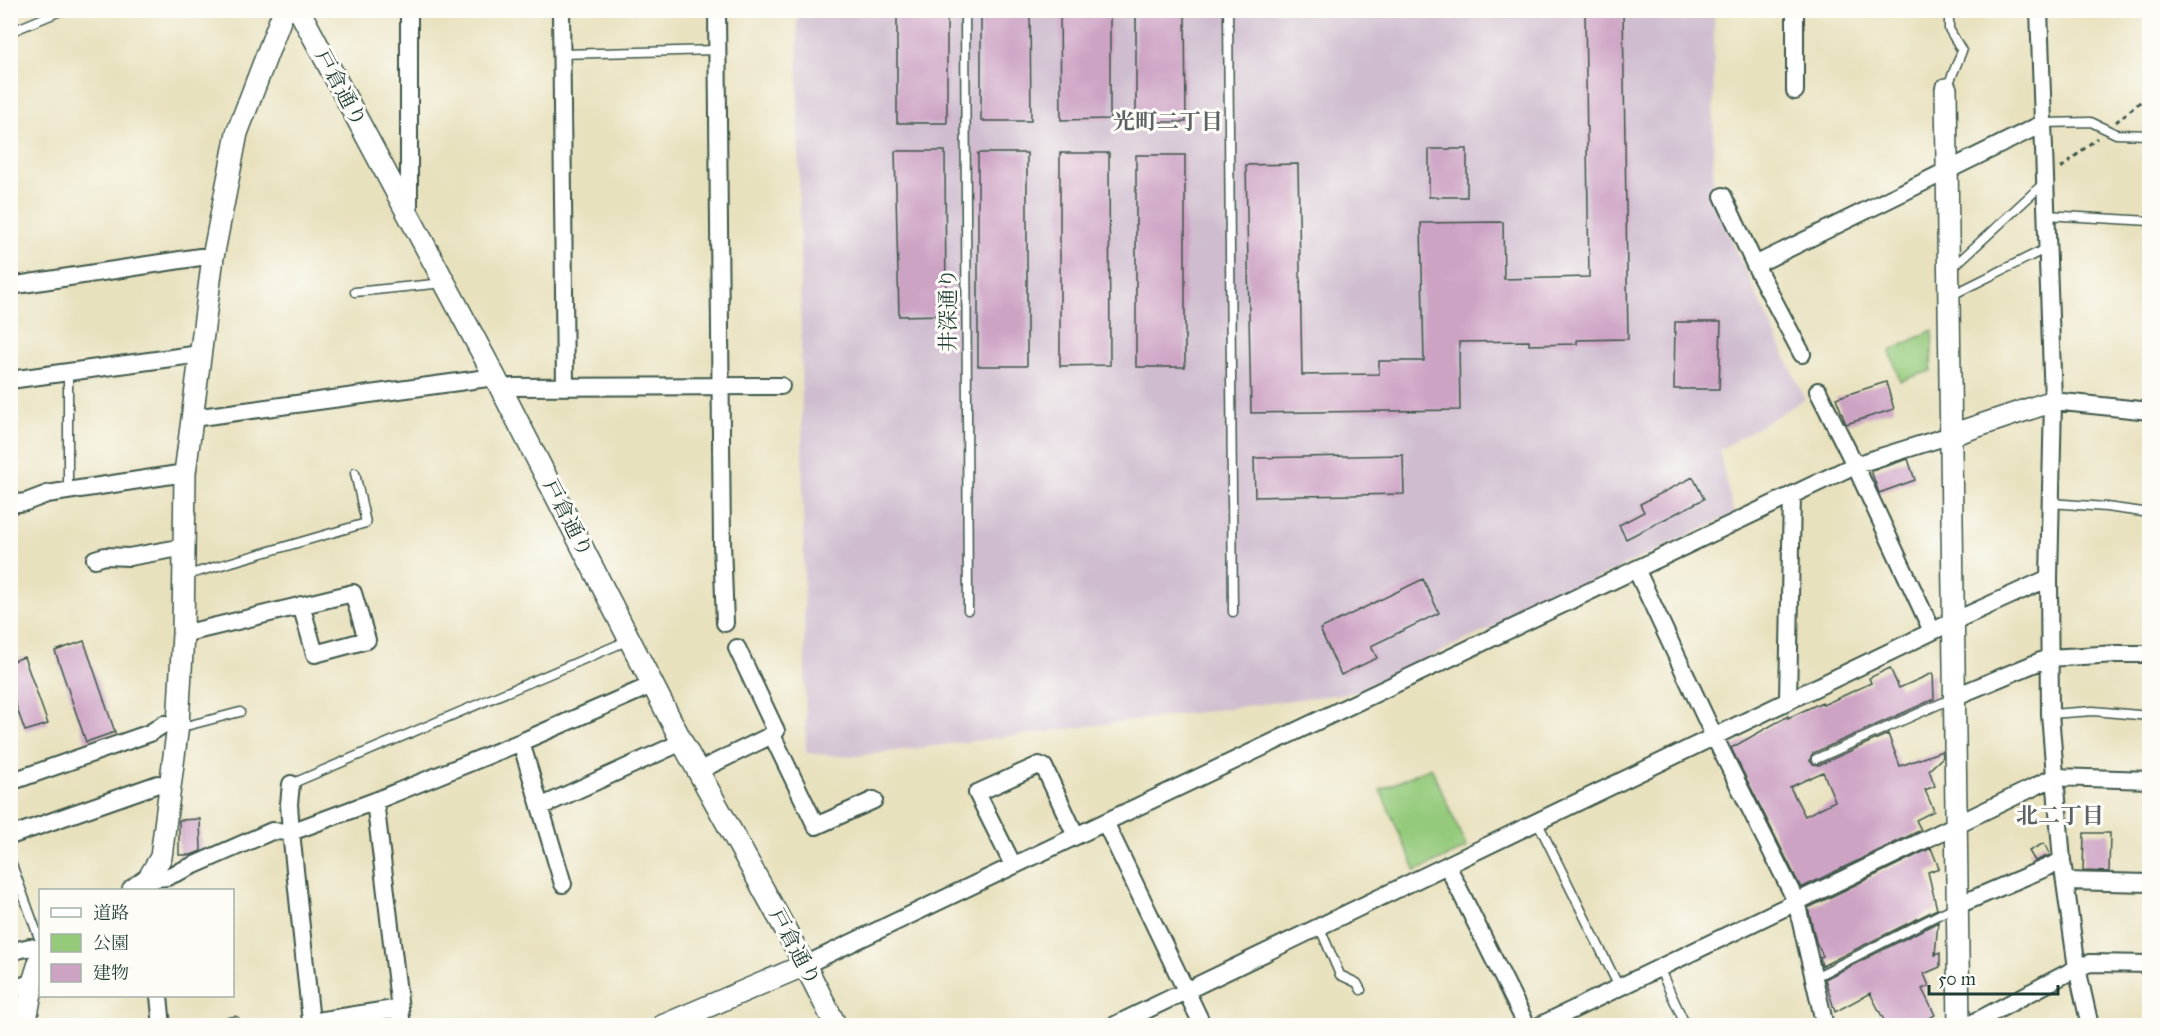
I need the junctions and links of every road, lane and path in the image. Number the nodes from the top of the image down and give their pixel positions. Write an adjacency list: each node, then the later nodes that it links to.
1 (63, 10): 12 (lane)
2 (284, 10): 26 (street)
3 (299, 10): 22 (street, 戸倉通り)
4 (408, 10): 22 (street)
5 (561, 10): 14 (street)
6 (717, 10): 13 (street)
7 (964, 10): 60 (lane, 井深通り)
8 (1228, 10): 61 (lane)
9 (1795, 10): 16 (street)
10 (1949, 10): 15 (lane)
11 (2039, 10): 17 (street)
12 (10, 32)
13 (717, 50): 14 (lane); 39 (street)
14 (561, 54): 38 (street)
15 (1947, 89): 19 (street)
16 (1795, 91)
17 (2044, 123): 18 (lane); 19 (street); 20 (street)
18 (2150, 135)
19 (1947, 170): 27 (street); 28 (street)
20 (2046, 181): 23 (street); 28 (lane)
21 (1723, 196): 27 (street)
22 (409, 215): 29 (street, 戸倉通り)
23 (2046, 215): 24 (lane); 25 (street)
24 (2150, 221)
25 (2047, 248): 32 (lane); 42 (street)
26 (213, 257): 30 (street); 33 (street)
27 (1755, 265): 34 (street)
28 (1949, 271): 32 (street)
29 (445, 283): 31 (lane); 37 (street, 戸倉通り)
30 (10, 286)
31 (355, 292)
32 (1949, 296): 45 (street)
33 (200, 354): 35 (street); 44 (street)
34 (1802, 354)
35 (68, 373): 36 (street); 49 (lane)
36 (10, 380)
37 (498, 382): 38 (street); 44 (street); 66 (street, 戸倉通り)
38 (565, 386): 39 (street)
39 (722, 386): 40 (street); 63 (street)
40 (781, 386)
41 (1818, 391): 46 (street)
42 (2053, 401): 43 (street); 45 (street); 51 (street)
43 (2150, 411)
44 (193, 418): 47 (street)
45 (1951, 435): 46 (street); 62 (street)
46 (1855, 465): 50 (street); 64 (street)
47 (185, 472): 49 (street); 54 (street)
48 (355, 473): 57 (lane)
49 (68, 491): 52 (street)
50 (1792, 495): 56 (street); 72 (street)
51 (2050, 502): 53 (lane); 58 (street)
52 (10, 504)
53 (2150, 513)
54 (185, 548): 55 (street); 57 (street)
55 (95, 559)
56 (1636, 569): 78 (street); 92 (street)
57 (185, 573): 65 (street)
58 (2049, 578): 62 (street); 69 (street)
59 (301, 605): 65 (street)
60 (968, 610)
61 (1233, 612)
62 (1954, 621): 64 (street); 71 (street)
63 (725, 623)
64 (1932, 631): 72 (street)
65 (183, 634): 76 (street)
66 (629, 640): 70 (street, 戸倉通り); 86 (lane)
67 (737, 648): 77 (street)
68 (2150, 654): 69 (street)
69 (2048, 658): 71 (street); 74 (street)
70 (652, 685): 79 (street); 80 (street, 戸倉通り)
71 (1954, 698): 81 (lane); 93 (street)
72 (1788, 700): 78 (street)
73 (240, 712): 76 (lane)
74 (2050, 714): 75 (lane); 83 (street)
75 (2150, 716)
76 (178, 725): 85 (street); 87 (street)
77 (772, 735): 82 (street); 88 (street)
78 (1714, 736): 91 (street); 105 (street)
79 (521, 742): 89 (street); 90 (street)
80 (682, 742): 82 (street, 戸倉通り); 90 (street)
81 (1816, 759)
82 (698, 771): 112 (street, 戸倉通り)
83 (2055, 777): 84 (street); 93 (street); 98 (street)
84 (2150, 780)
85 (10, 782)
86 (291, 784): 94 (street)
87 (169, 786): 95 (street); 104 (street)
88 (874, 800)
89 (375, 801): 94 (street); 123 (street)
90 (540, 807): 103 (street)
91 (1537, 821): 99 (street); 118 (lane)
92 (1105, 822): 96 (street); 120 (street)
93 (1956, 825): 105 (street); 106 (street)
94 (291, 832): 104 (street); 123 (street)
95 (10, 836)
96 (1076, 836): 100 (street); 100 (street)
97 (10, 859): 108 (lane)
98 (2062, 861): 101 (street); 106 (street)
99 (1447, 865): 107 (street); 133 (street)
100 (1013, 866): 112 (street)
101 (2065, 881): 102 (street); 115 (street)
102 (2150, 883)
103 (562, 884)
104 (144, 887)
105 (1796, 901): 114 (street); 116 (street)
106 (1956, 906): 116 (lane); 137 (street)
107 (1320, 926): 120 (street); 121 (lane)
108 (39, 938)
109 (39, 951): 110 (street)
110 (10, 952)
111 (39, 962): 117 (street)
112 (805, 964): 129 (street); 130 (street, 戸倉通り)
113 (2150, 964): 115 (street)
114 (1658, 967): 118 (street); 135 (lane)
115 (2077, 968): 138 (street); 139 (street)
116 (1815, 977): 136 (street)
117 (33, 982): 119 (street); 124 (street)
118 (1619, 987): 134 (street)
119 (10, 990)
120 (1186, 990): 131 (street); 132 (street)
121 (1361, 990)
122 (159, 997): 125 (street)
123 (400, 1008): 128 (street)
124 (25, 1026)
125 (162, 1026)
126 (207, 1026): 127 (lane)
127 (235, 1026)
128 (402, 1026)
129 (662, 1026)
130 (836, 1026)
131 (1113, 1026)
132 (1203, 1026)
133 (1527, 1026)
134 (1539, 1026)
135 (1686, 1026)
136 (1825, 1026)
137 (1959, 1026)
138 (1967, 1026)
139 (2090, 1026)

